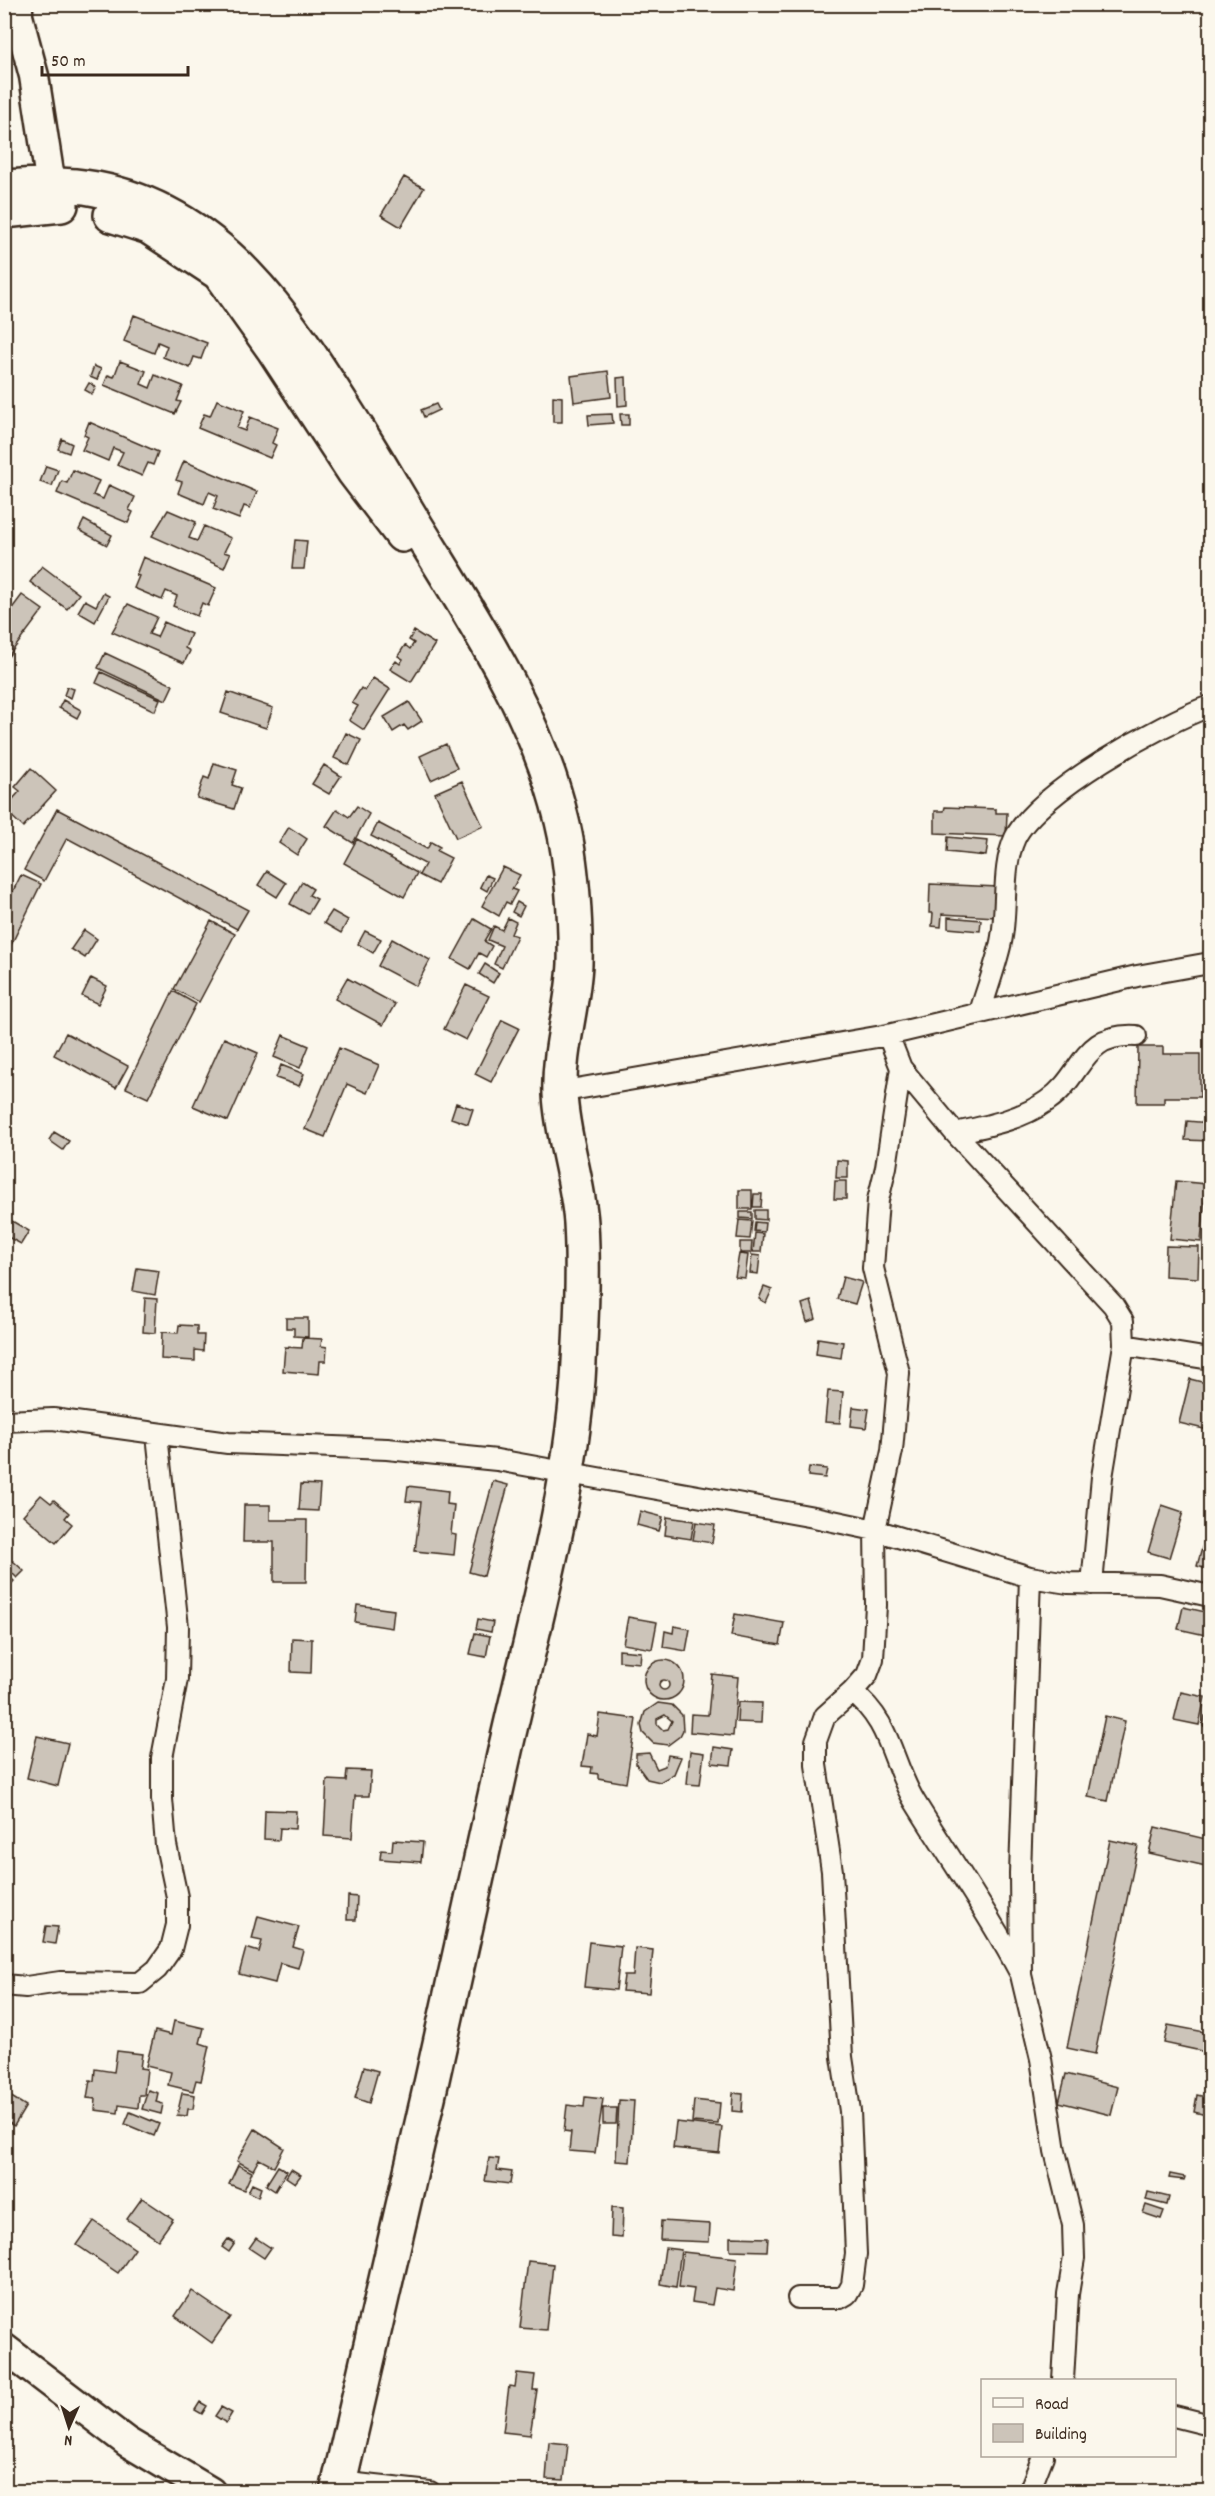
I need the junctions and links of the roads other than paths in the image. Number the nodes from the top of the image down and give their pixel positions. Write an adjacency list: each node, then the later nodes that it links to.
1 (16, 8): 3 (street)
2 (4, 187): 3 (highway)
3 (36, 198): 10 (highway)
4 (1210, 706): 6 (street)
5 (1210, 963): 6 (street)
6 (980, 1012): 7 (street)
7 (888, 1035): 9 (street); 10 (street)
8 (1136, 1036): 11 (street)
9 (901, 1068): 11 (street); 17 (street)
10 (559, 1092): 16 (highway)
11 (955, 1133): 12 (street)
12 (1124, 1345): 13 (street); 19 (street)
13 (1210, 1359)
14 (4, 1421): 15 (street)
15 (157, 1435): 16 (street); 23 (street)
16 (567, 1472): 17 (street); 30 (highway)
17 (874, 1530): 18 (street); 21 (street)
18 (1030, 1577): 19 (street); 22 (street)
19 (1092, 1584): 20 (street)
20 (1210, 1596)
21 (852, 1692): 22 (street); 24 (street)
22 (1021, 1975): 26 (street)
23 (4, 1985)
24 (798, 2298)
25 (4, 2348): 31 (street)
26 (1063, 2379)
27 (1176, 2416): 28 (street)
28 (1210, 2425)
29 (1043, 2457): 33 (street)
30 (338, 2487): 32 (street)
31 (211, 2492)
32 (430, 2492)
33 (1029, 2492)

